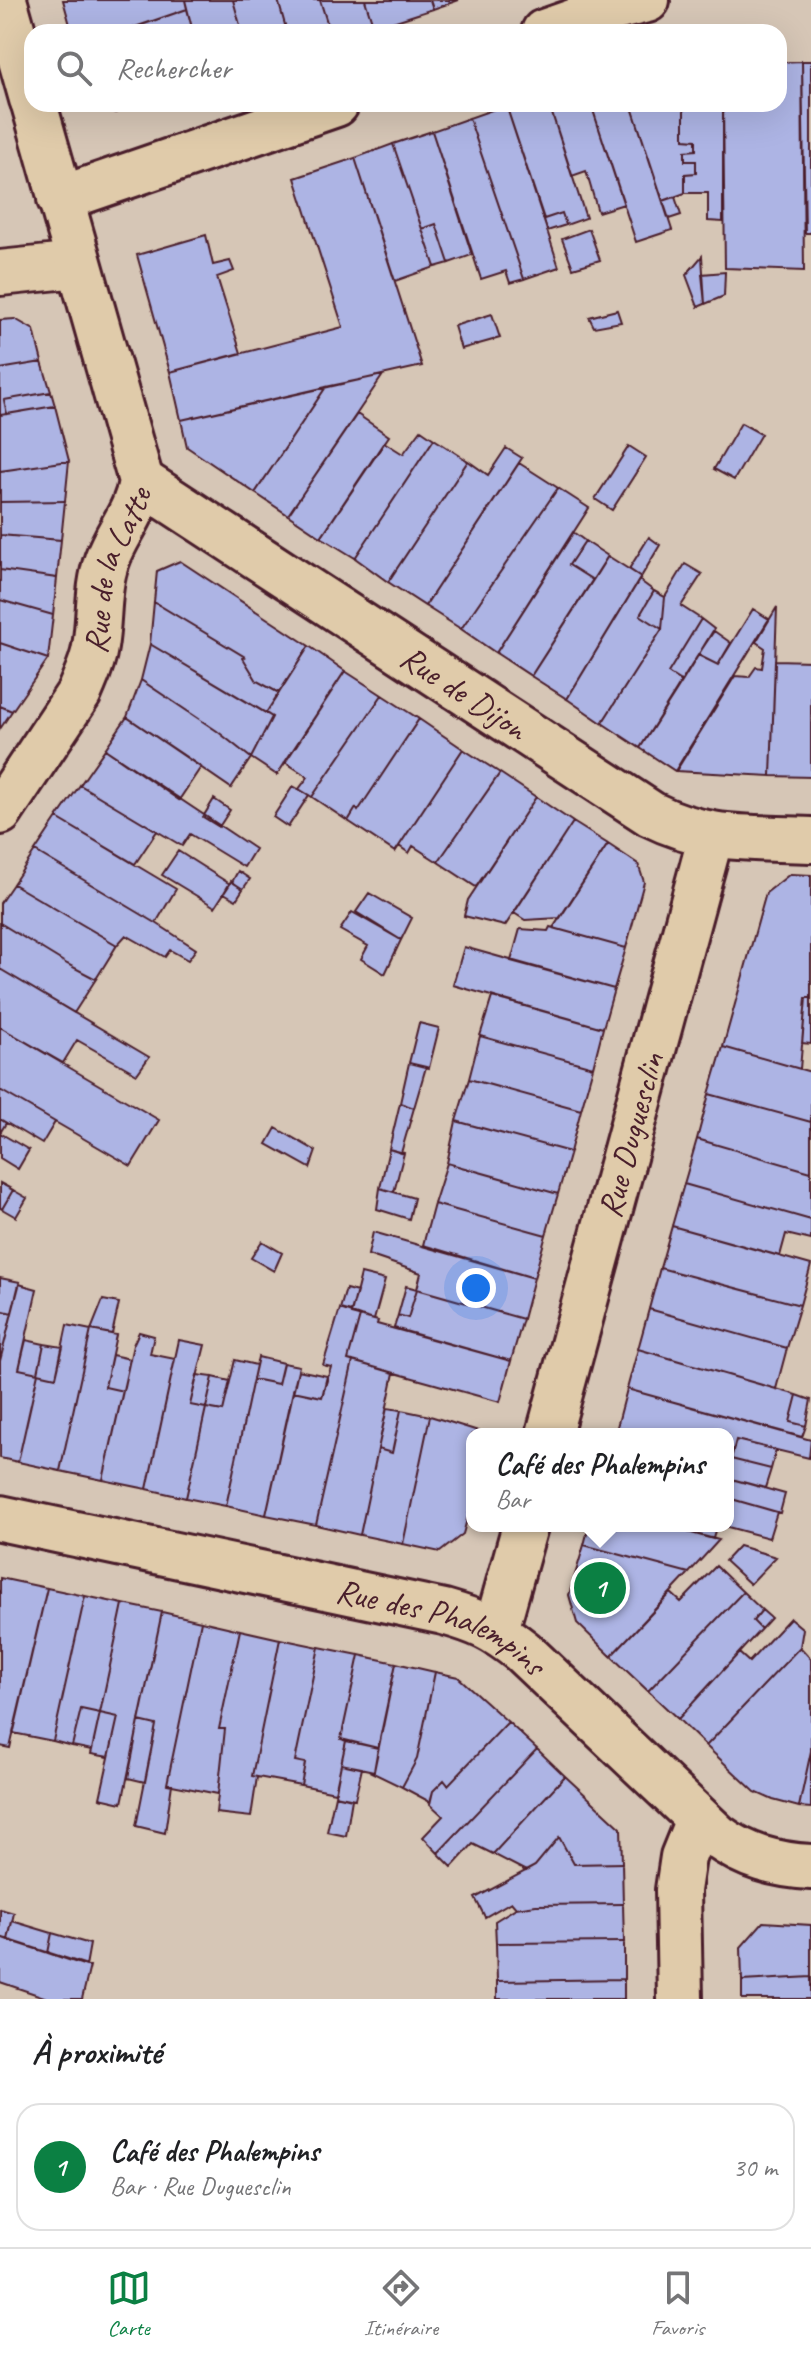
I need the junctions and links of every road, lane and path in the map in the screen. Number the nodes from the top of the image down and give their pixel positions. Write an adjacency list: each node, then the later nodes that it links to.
1 (4, 0): 4 (street, Rue de la Latte)
2 (647, 0): 3 (street)
3 (567, 24)
4 (24, 70)
5 (36, 112): 7 (street, Rue de la Latte)
6 (313, 112): 7 (street)
7 (60, 199): 8 (street, Rue de la Latte)
8 (78, 265): 9 (street); 10 (street, Rue de la Latte)
9 (0, 273)
10 (141, 481): 11 (street, Rue de la Latte); 12 (street, Rue de Dijon)
11 (0, 812)
12 (711, 836): 13 (street, Rue de Dijon); 14 (street, Rue Duguesclin)
13 (811, 840)
14 (551, 1428)
15 (0, 1518): 17 (street, Rue des Phalempins)
16 (523, 1532): 17 (street)
17 (496, 1630): 18 (street, Rue des Phalempins)
18 (698, 1820): 19 (street, Rue des Phalempins); 20 (street)
19 (811, 1867)
20 (680, 1999)

